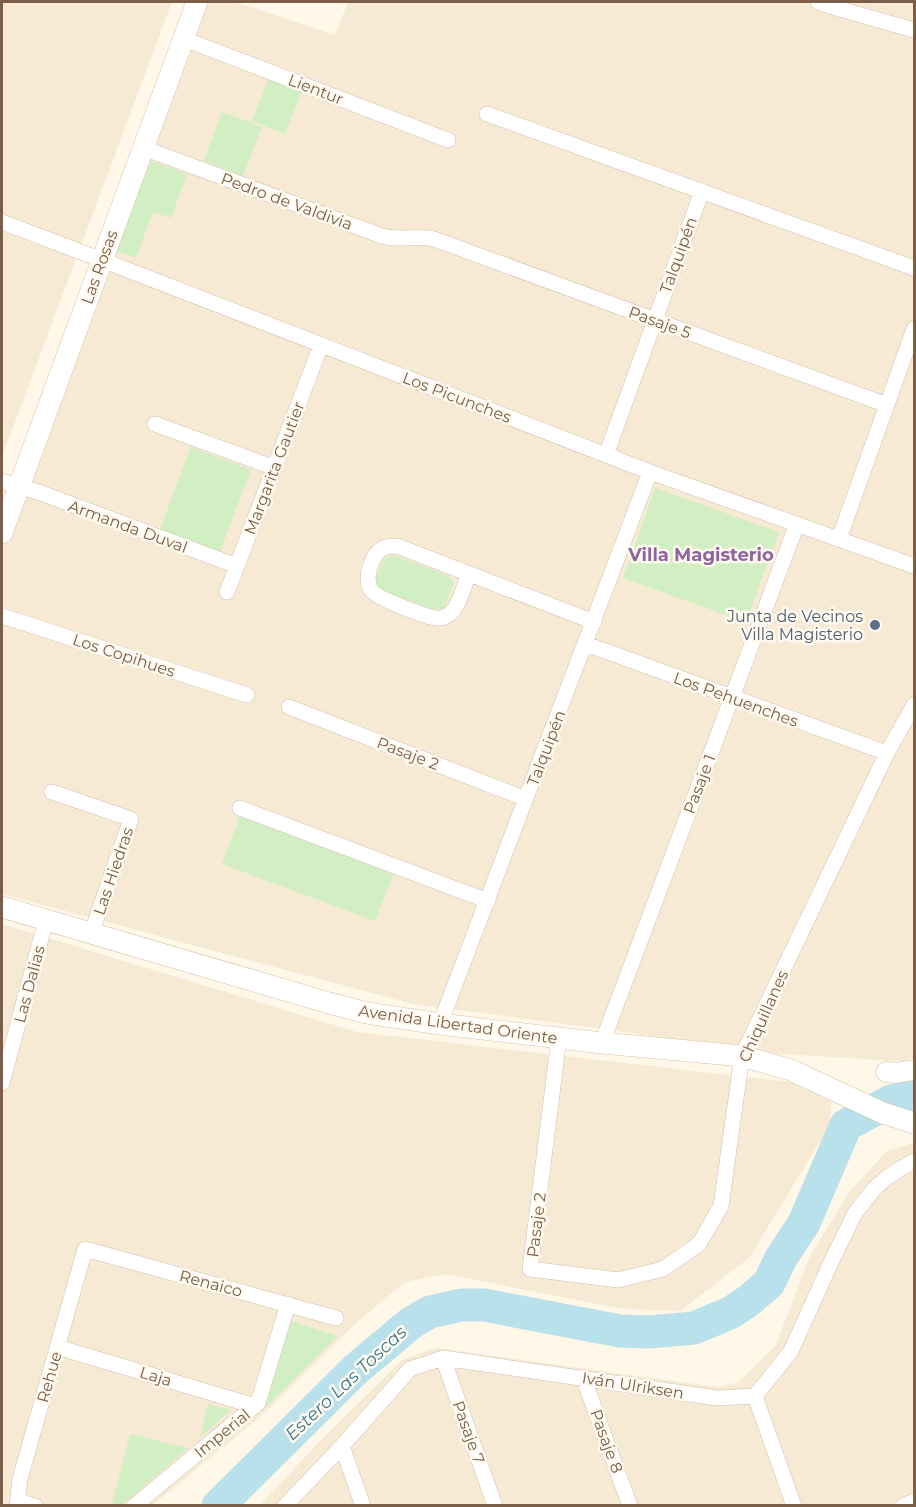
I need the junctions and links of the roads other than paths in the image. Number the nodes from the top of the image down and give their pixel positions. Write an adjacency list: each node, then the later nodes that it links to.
1 (197, 2): 4 (main road, Las Rosas)
2 (818, 2): 3 (street)
3 (915, 30)
4 (184, 39): 6 (street, Lientur); 7 (main road, Las Rosas)
5 (487, 114): 8 (street)
6 (448, 140)
7 (143, 148): 10 (street, Pedro de Valdivia); 11 (main road, Las Rosas)
8 (702, 191): 12 (street); 13 (street, Talquipén)
9 (2, 222): 11 (street, Los Picunches)
10 (434, 239): 13 (street, Pasaje 5)
11 (102, 260): 15 (street, Los Picunches); 21 (main road, Las Rosas)
12 (915, 268)
13 (655, 320): 16 (street, Pasaje 5); 18 (street, Talquipén)
14 (915, 329): 16 (street)
15 (321, 345): 18 (street, Los Picunches); 19 (street, Margarita Gautier)
16 (887, 405): 24 (street)
17 (155, 424): 19 (street)
18 (606, 455): 20 (street, Los Picunches)
19 (275, 468): 25 (street, Margarita Gautier)
20 (650, 472): 22 (street, Los Picunches); 30 (street, Talquipén)
21 (10, 484): 23 (main road, Las Rosas); 25 (street, Armanda Duval)
22 (797, 524): 24 (street, Los Picunches); 33 (street, Pasaje 1)
23 (2, 532)
24 (839, 539): 26 (street, Los Picunches)
25 (237, 566): 28 (street, Margarita Gautier)
26 (915, 566)
27 (469, 574): 27 (street); 30 (street)
28 (227, 592)
29 (2, 616): 32 (street, Los Copihues)
30 (594, 622): 31 (street, Talquipén)
31 (586, 644): 33 (street, Los Pehuenches); 38 (street, Talquipén)
32 (247, 695)
33 (732, 697): 36 (street, Los Pehuenches); 46 (street, Pasaje 1)
34 (915, 705): 36 (street, Chiquillanes)
35 (289, 707): 38 (street, Pasaje 2)
36 (887, 753): 47 (street, Chiquillanes)
37 (52, 792): 43 (street, Las Hiedras)
38 (526, 799): 40 (street, Talquipén)
39 (240, 808): 40 (street)
40 (488, 901): 44 (street, Talquipén)
41 (2, 907): 42 (main road, Avenida Libertad Oriente)
42 (46, 920): 43 (main road, Avenida Libertad Oriente); 50 (street, Las Dalias)
43 (91, 934): 44 (main road, Avenida Libertad Oriente)
44 (440, 1024): 45 (main road, Avenida Libertad Oriente)
45 (559, 1038): 46 (main road, Avenida Libertad Oriente); 54 (street, Pasaje 2)
46 (602, 1043): 47 (main road, Avenida Libertad Oriente)
47 (742, 1056): 51 (main road, Avenida Libertad Oriente); 54 (street, Chiquillanes)
48 (915, 1070): 49 (street)
49 (886, 1072)
50 (2, 1083)
51 (915, 1123)
52 (915, 1161): 60 (street)
53 (85, 1249): 55 (street, Renaico); 57 (street, Rehue)
54 (530, 1269)
55 (288, 1304): 56 (street, Renaico); 61 (street, Imperial)
56 (336, 1318)
57 (57, 1347): 61 (street, Laja); 64 (street, Rehue)
58 (443, 1358): 59 (street, Iván Ulriksen); 62 (street, Iván Ulriksen); 69 (street, Pasaje 7)
59 (583, 1377): 60 (street, Iván Ulriksen); 70 (street, Pasaje 8)
60 (755, 1396): 71 (street)
61 (255, 1406): 66 (street, Imperial)
62 (342, 1446): 67 (street, Iván Ulriksen); 68 (street)
63 (915, 1501): 72 (street)
64 (17, 1503): 65 (street)
65 (35, 1506)
66 (134, 1506)
67 (285, 1506)
68 (363, 1506)
69 (495, 1506)
70 (630, 1506)
71 (794, 1506)
72 (903, 1506)

